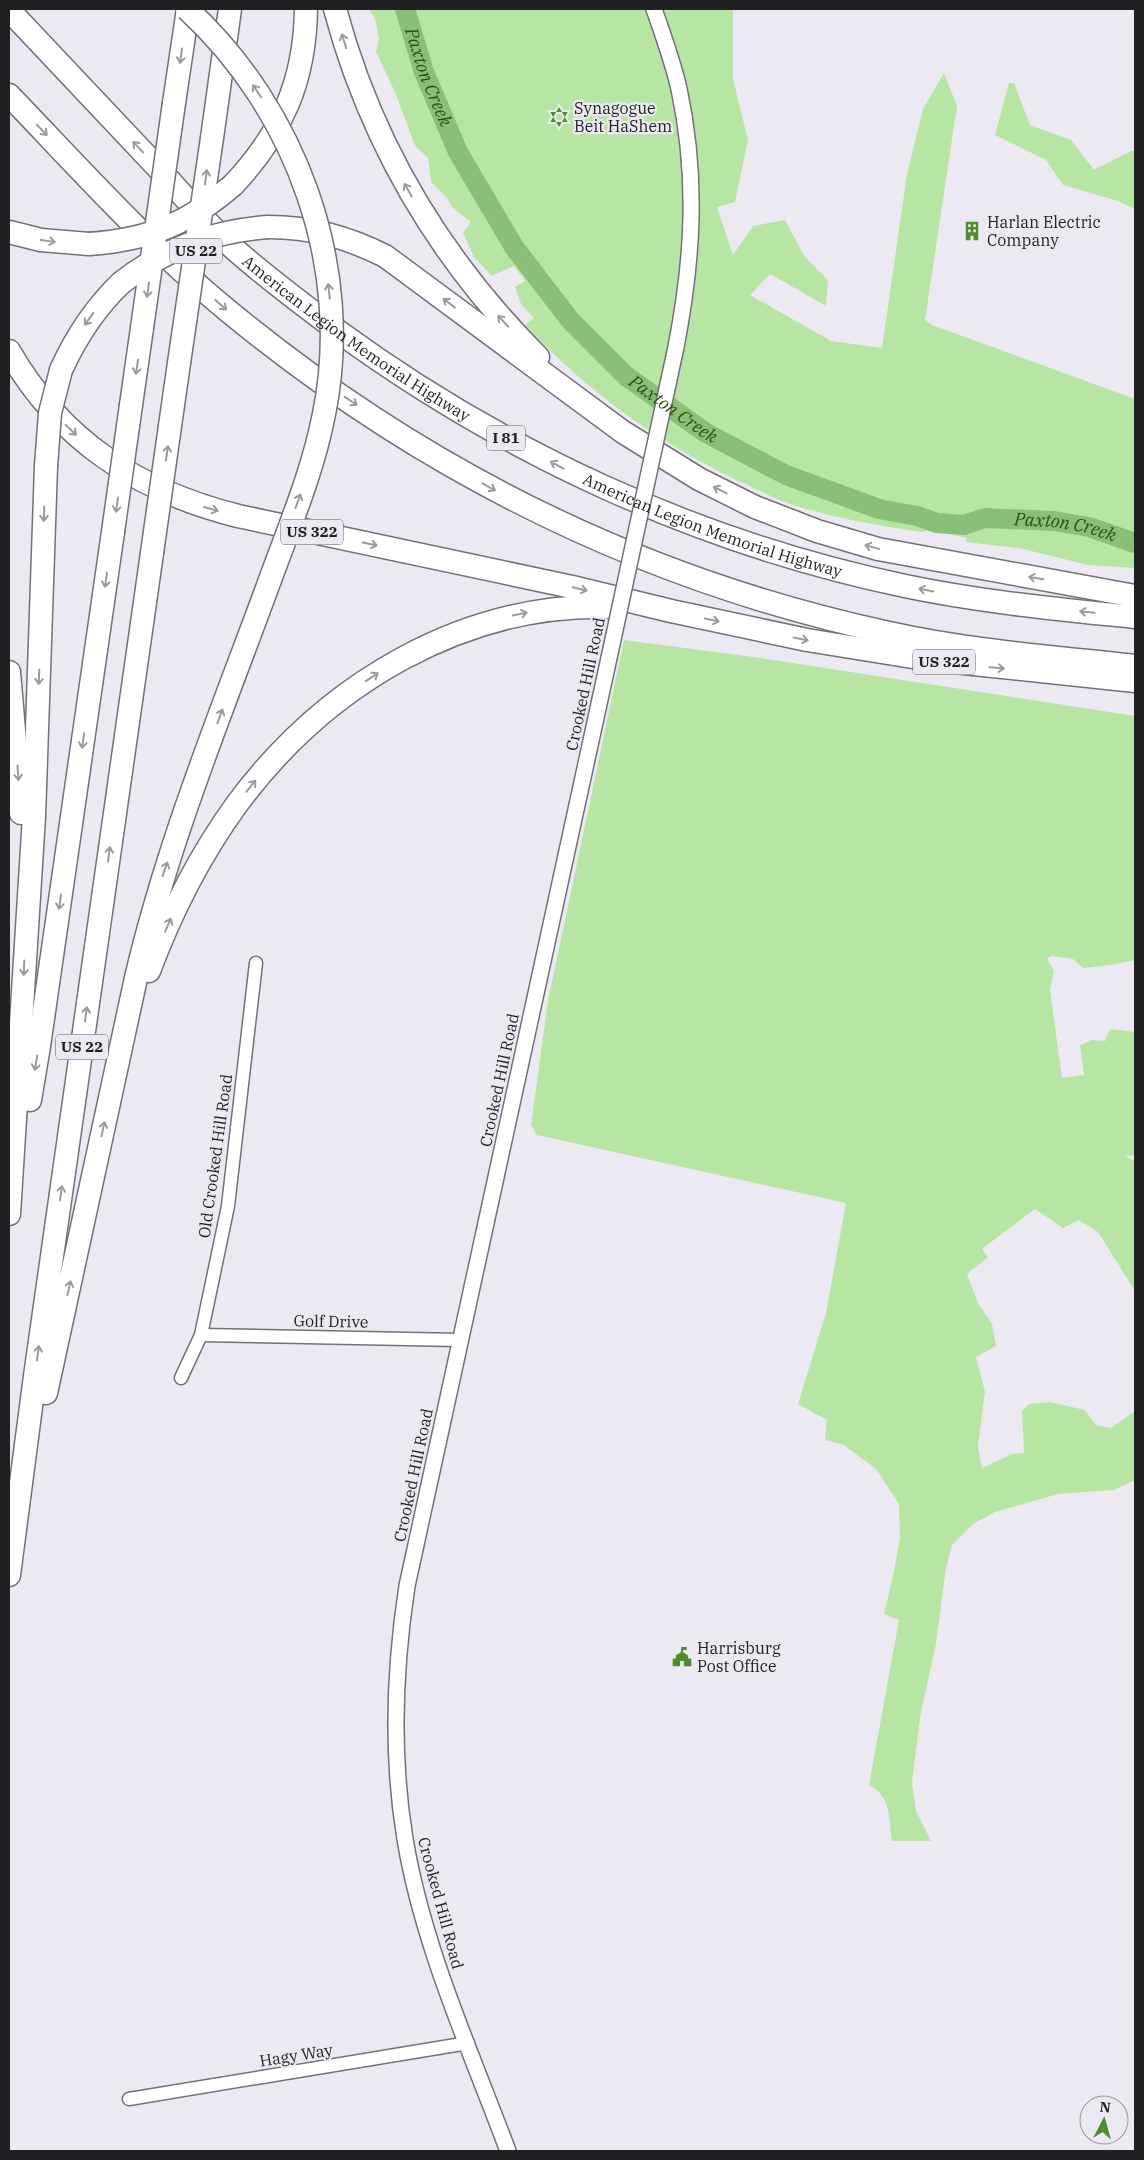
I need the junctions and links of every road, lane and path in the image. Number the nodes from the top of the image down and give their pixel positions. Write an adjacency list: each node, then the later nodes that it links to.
1 (187, 9): 19 (highway, one-way to 1, bridge); 20 (highway, US 22, one-way to 20, bridge)
2 (230, 9): 25 (highway, US 22, one-way to 2, bridge)
3 (306, 9): 8 (highway, one-way to 3, bridge)
4 (335, 9): 10 (highway, one-way to 4)
5 (654, 9): 23 (street, Crooked Hill Road, bridge)
6 (9, 10): 13 (highway, American Legion Memorial Highway / I 81, one-way to 6)
7 (9, 95): 14 (highway, one-way to 14)
8 (9, 232)
9 (9, 351): 12 (highway, US 322, one-way to 12)
10 (601, 416): 11 (highway, one-way to 10); 17 (highway, one-way to 17, bridge)
11 (1135, 596)
12 (671, 612): 16 (highway, US 322, one-way to 16); 19 (highway, one-way to 12)
13 (1135, 617)
14 (1135, 666)
15 (9, 672): 17 (highway, one-way to 17)
16 (1135, 682)
17 (26, 920): 20 (highway, one-way to 20)
18 (256, 963): 22 (street, Old Crooked Hill Road)
19 (120, 1052): 25 (highway, one-way to 19)
20 (9, 1214): 21 (highway, US 22)
21 (9, 1218)
22 (201, 1335): 23 (street, Golf Drive); 24 (street, Old Crooked Hill Road)
23 (460, 1340): 27 (street, Crooked Hill Road)
24 (181, 1378)
25 (14, 1541): 26 (highway, US 22)
26 (9, 1575)
27 (468, 2043): 28 (street, Hagy Way); 29 (street, Crooked Hill Road)
28 (129, 2100)
29 (508, 2151)

